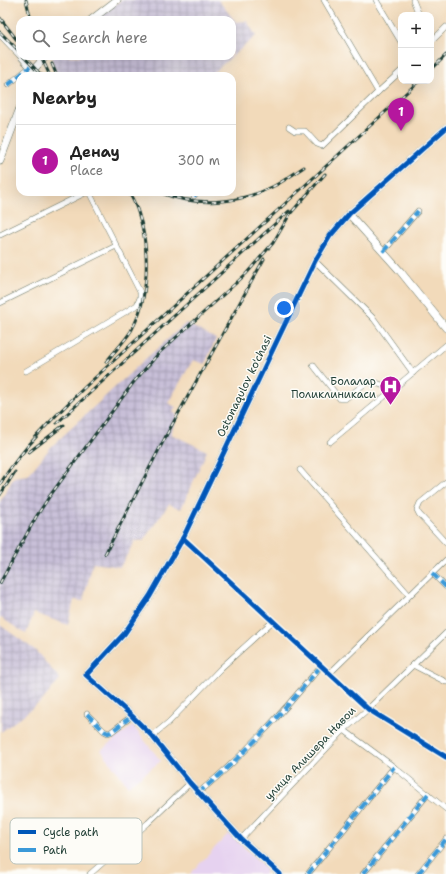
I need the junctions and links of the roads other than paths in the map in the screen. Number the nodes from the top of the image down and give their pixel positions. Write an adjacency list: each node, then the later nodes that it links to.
1 (117, 0): 6 (street)
2 (324, 0): 19 (street)
3 (376, 0): 9 (street)
4 (413, 0): 5 (street)
5 (418, 12)
6 (96, 16)
7 (446, 27): 10 (street)
8 (0, 35): 11 (street)
9 (398, 37)
10 (434, 37)
11 (16, 52)
12 (23, 60): 14 (street)
13 (42, 60): 15 (street)
14 (32, 72)
15 (33, 72)
16 (398, 75): 19 (street)
17 (16, 81): 18 (street)
18 (8, 85)
19 (378, 92): 21 (street)
20 (16, 119): 23 (street)
21 (289, 127)
22 (445, 132): 27 (street, Ostonaqulov ko'chasi)
23 (0, 161)
24 (80, 196): 28 (street)
25 (90, 196): 29 (street)
26 (418, 211): 30 (street)
27 (349, 214): 30 (street); 31 (street, Ostonaqulov ko'chasi)
28 (0, 235)
29 (116, 246): 32 (street); 36 (street)
30 (383, 252): 33 (street)
31 (315, 261): 37 (street); 42 (street, Ostonaqulov ko'chasi)
32 (0, 303)
33 (446, 328)
34 (446, 345): 37 (street)
35 (313, 365): 38 (street)
36 (26, 371)
37 (413, 373): 38 (street)
38 (392, 390): 39 (street)
39 (330, 442)
40 (300, 470): 47 (street)
41 (446, 482): 43 (street)
42 (183, 538): 48 (street); 56 (street, Ostonaqulov ko'chasi)
43 (446, 543)
44 (446, 560): 45 (street)
45 (432, 573): 46 (street); 47 (street)
46 (446, 586)
47 (409, 595): 52 (street)
48 (272, 622): 51 (street); 58 (street)
49 (446, 633): 50 (street, улица Алишера Навои)
50 (413, 665): 53 (street); 54 (street, улица Алишера Навои)
51 (320, 667): 52 (street); 62 (street)
52 (329, 674): 54 (street)
53 (446, 682)
54 (368, 709): 57 (street, улица Алишера Навои); 59 (street)
55 (87, 714): 56 (street)
56 (132, 716): 58 (street)
57 (344, 730): 60 (street); 66 (street, улица Алишера Навои)
58 (152, 736): 61 (street)
59 (446, 757)
60 (394, 767): 63 (street); 71 (street)
61 (190, 784): 62 (street); 65 (street)
62 (198, 793): 66 (street)
63 (428, 794): 64 (street); 72 (street)
64 (446, 809)
65 (142, 828)
66 (241, 839): 70 (street)
67 (446, 839): 73 (street)
68 (101, 864): 69 (street)
69 (90, 874)
70 (280, 874)
71 (308, 874)
72 (364, 874)
73 (418, 874)

